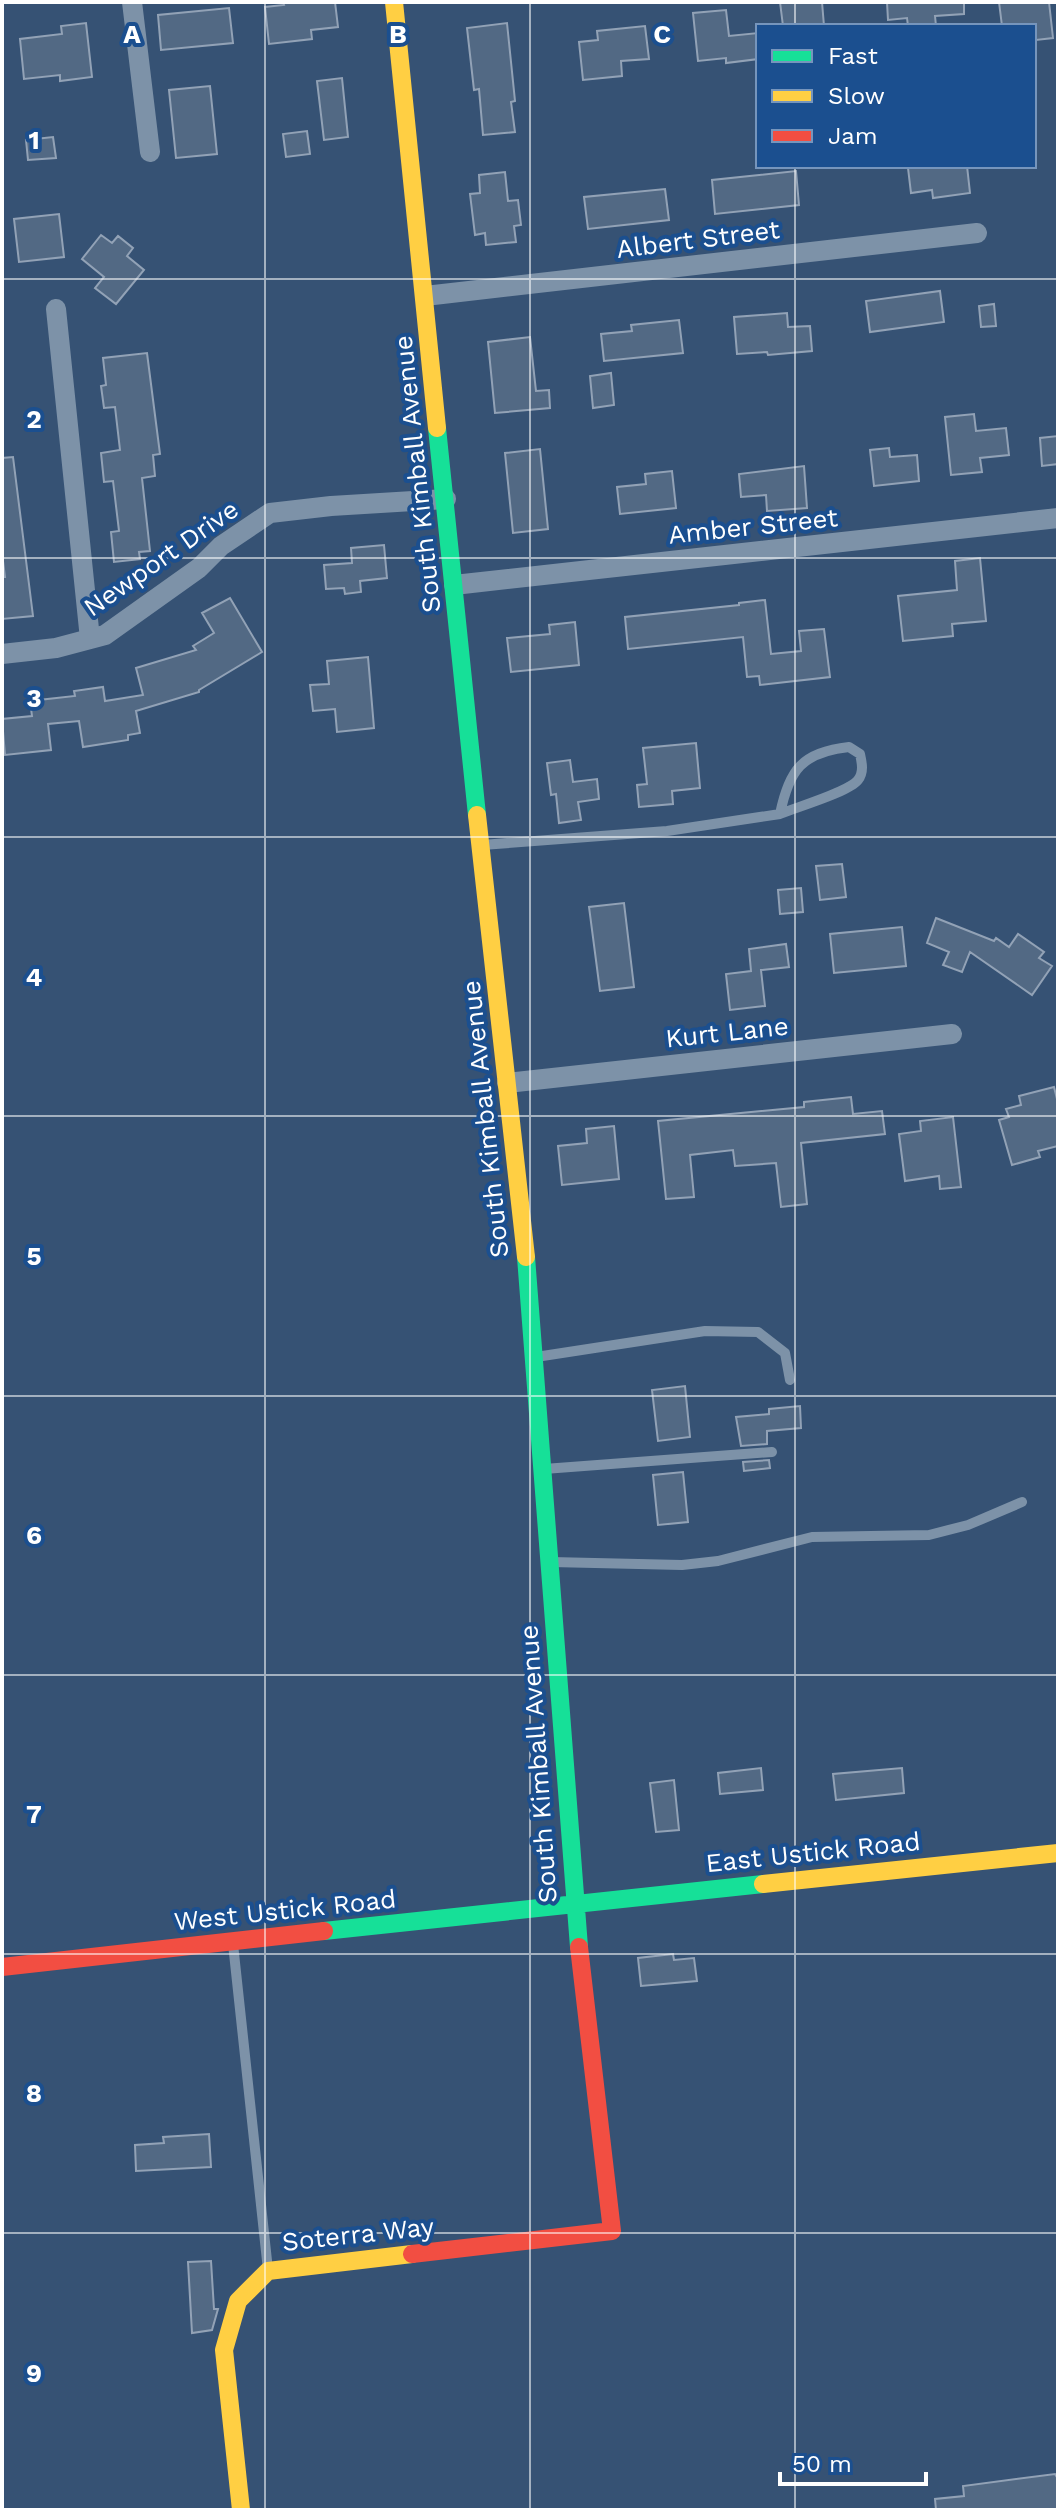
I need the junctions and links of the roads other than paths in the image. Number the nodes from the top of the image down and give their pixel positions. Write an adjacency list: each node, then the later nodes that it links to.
1 (132, 2): 3 (street)
2 (394, 2): 5 (street, South Kimball Avenue)
3 (150, 152)
4 (977, 233): 5 (street, Albert Street)
5 (425, 296): 7 (street, South Kimball Avenue)
6 (56, 309): 10 (street)
7 (446, 499): 9 (street, South Kimball Avenue); 10 (street, Newport Drive)
8 (1058, 518): 9 (street, Amber Street)
9 (454, 585): 13 (street, South Kimball Avenue)
10 (90, 639): 11 (street, Newport Drive)
11 (2, 654)
12 (780, 814): 12 (lane); 13 (lane)
13 (480, 845): 15 (street, South Kimball Avenue)
14 (952, 1034): 15 (street, Kurt Lane)
15 (507, 1083): 16 (street, South Kimball Avenue)
16 (535, 1357): 17 (lane); 19 (street, South Kimball Avenue)
17 (790, 1380)
18 (772, 1452): 19 (lane)
19 (542, 1469): 21 (street, South Kimball Avenue)
20 (1022, 1502): 21 (lane)
21 (549, 1562): 23 (street, South Kimball Avenue)
22 (1058, 1853): 23 (street, East Ustick Road)
23 (574, 1903): 24 (street, West Ustick Road); 26 (street, South Kimball Avenue)
24 (233, 1942): 25 (street, West Ustick Road); 27 (lane)
25 (2, 1967)
26 (612, 2231): 27 (street, Soterra Way)
27 (268, 2271): 28 (street, Soterra Way)
28 (241, 2510)

